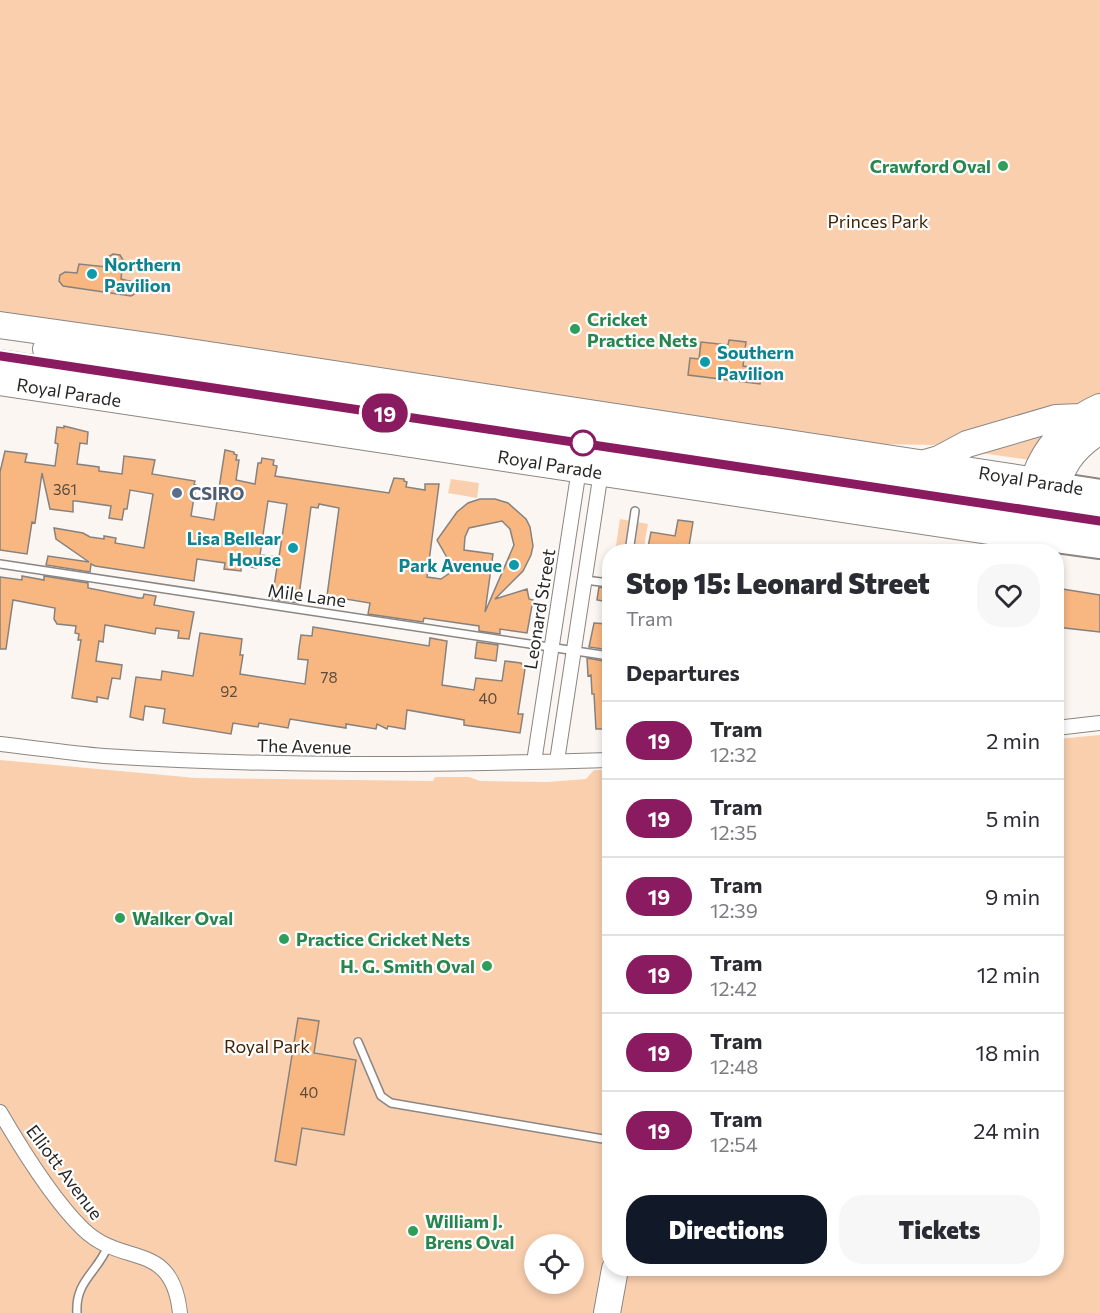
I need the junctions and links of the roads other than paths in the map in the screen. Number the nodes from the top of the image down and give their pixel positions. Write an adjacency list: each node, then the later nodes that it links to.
1 (0, 325): 3 (highway, Royal Parade)
2 (0, 342): 3 (highway, Royal Parade)
3 (154, 356): 6 (highway, Royal Parade)
4 (0, 363): 6 (highway, Royal Parade)
5 (0, 382): 6 (highway, Royal Parade)
6 (361, 407): 9 (highway, Royal Parade); 9 (highway, Royal Parade)
7 (1093, 418): 10 (highway); 16 (highway)
8 (740, 445): 9 (highway, Royal Parade); 10 (highway, Royal Parade); 16 (highway, Royal Parade)
9 (599, 447): 12 (street, Leonard Street); 13 (street); 16 (highway, Royal Parade)
10 (924, 463): 16 (highway, Royal Parade)
11 (1100, 491): 16 (main road, Royal Parade)
12 (574, 502): 13 (street); 23 (street, Leonard Street)
13 (597, 506): 21 (street)
14 (1100, 508): 16 (main road, Royal Parade)
15 (635, 511): 18 (lane)
16 (1037, 518): 17 (main road, Royal Parade); 19 (main road, Royal Parade)
17 (1100, 529)
18 (629, 544)
19 (1100, 547)
20 (0, 564): 23 (lane, Mile Lane)
21 (585, 580): 22 (lane); 24 (street)
22 (602, 582)
23 (552, 647): 24 (lane, Mile Lane); 26 (street, Leonard Street)
24 (575, 651): 25 (lane, Mile Lane); 28 (street)
25 (602, 655)
26 (540, 722): 28 (street); 33 (street, Leonard Street)
27 (1100, 723): 29 (street)
28 (562, 725): 32 (street)
29 (1064, 727)
30 (0, 744): 33 (street, The Avenue)
31 (602, 759): 32 (street, The Avenue)
32 (557, 761): 33 (street, The Avenue)
33 (534, 762)
34 (358, 1042): 36 (lane)
35 (0, 1112): 37 (street, Elliott Avenue)
36 (602, 1139)
37 (108, 1246): 39 (lane); 40 (street, Elliott Avenue)
38 (614, 1276): 41 (highway)
39 (77, 1313)
40 (180, 1313)
41 (607, 1313)

